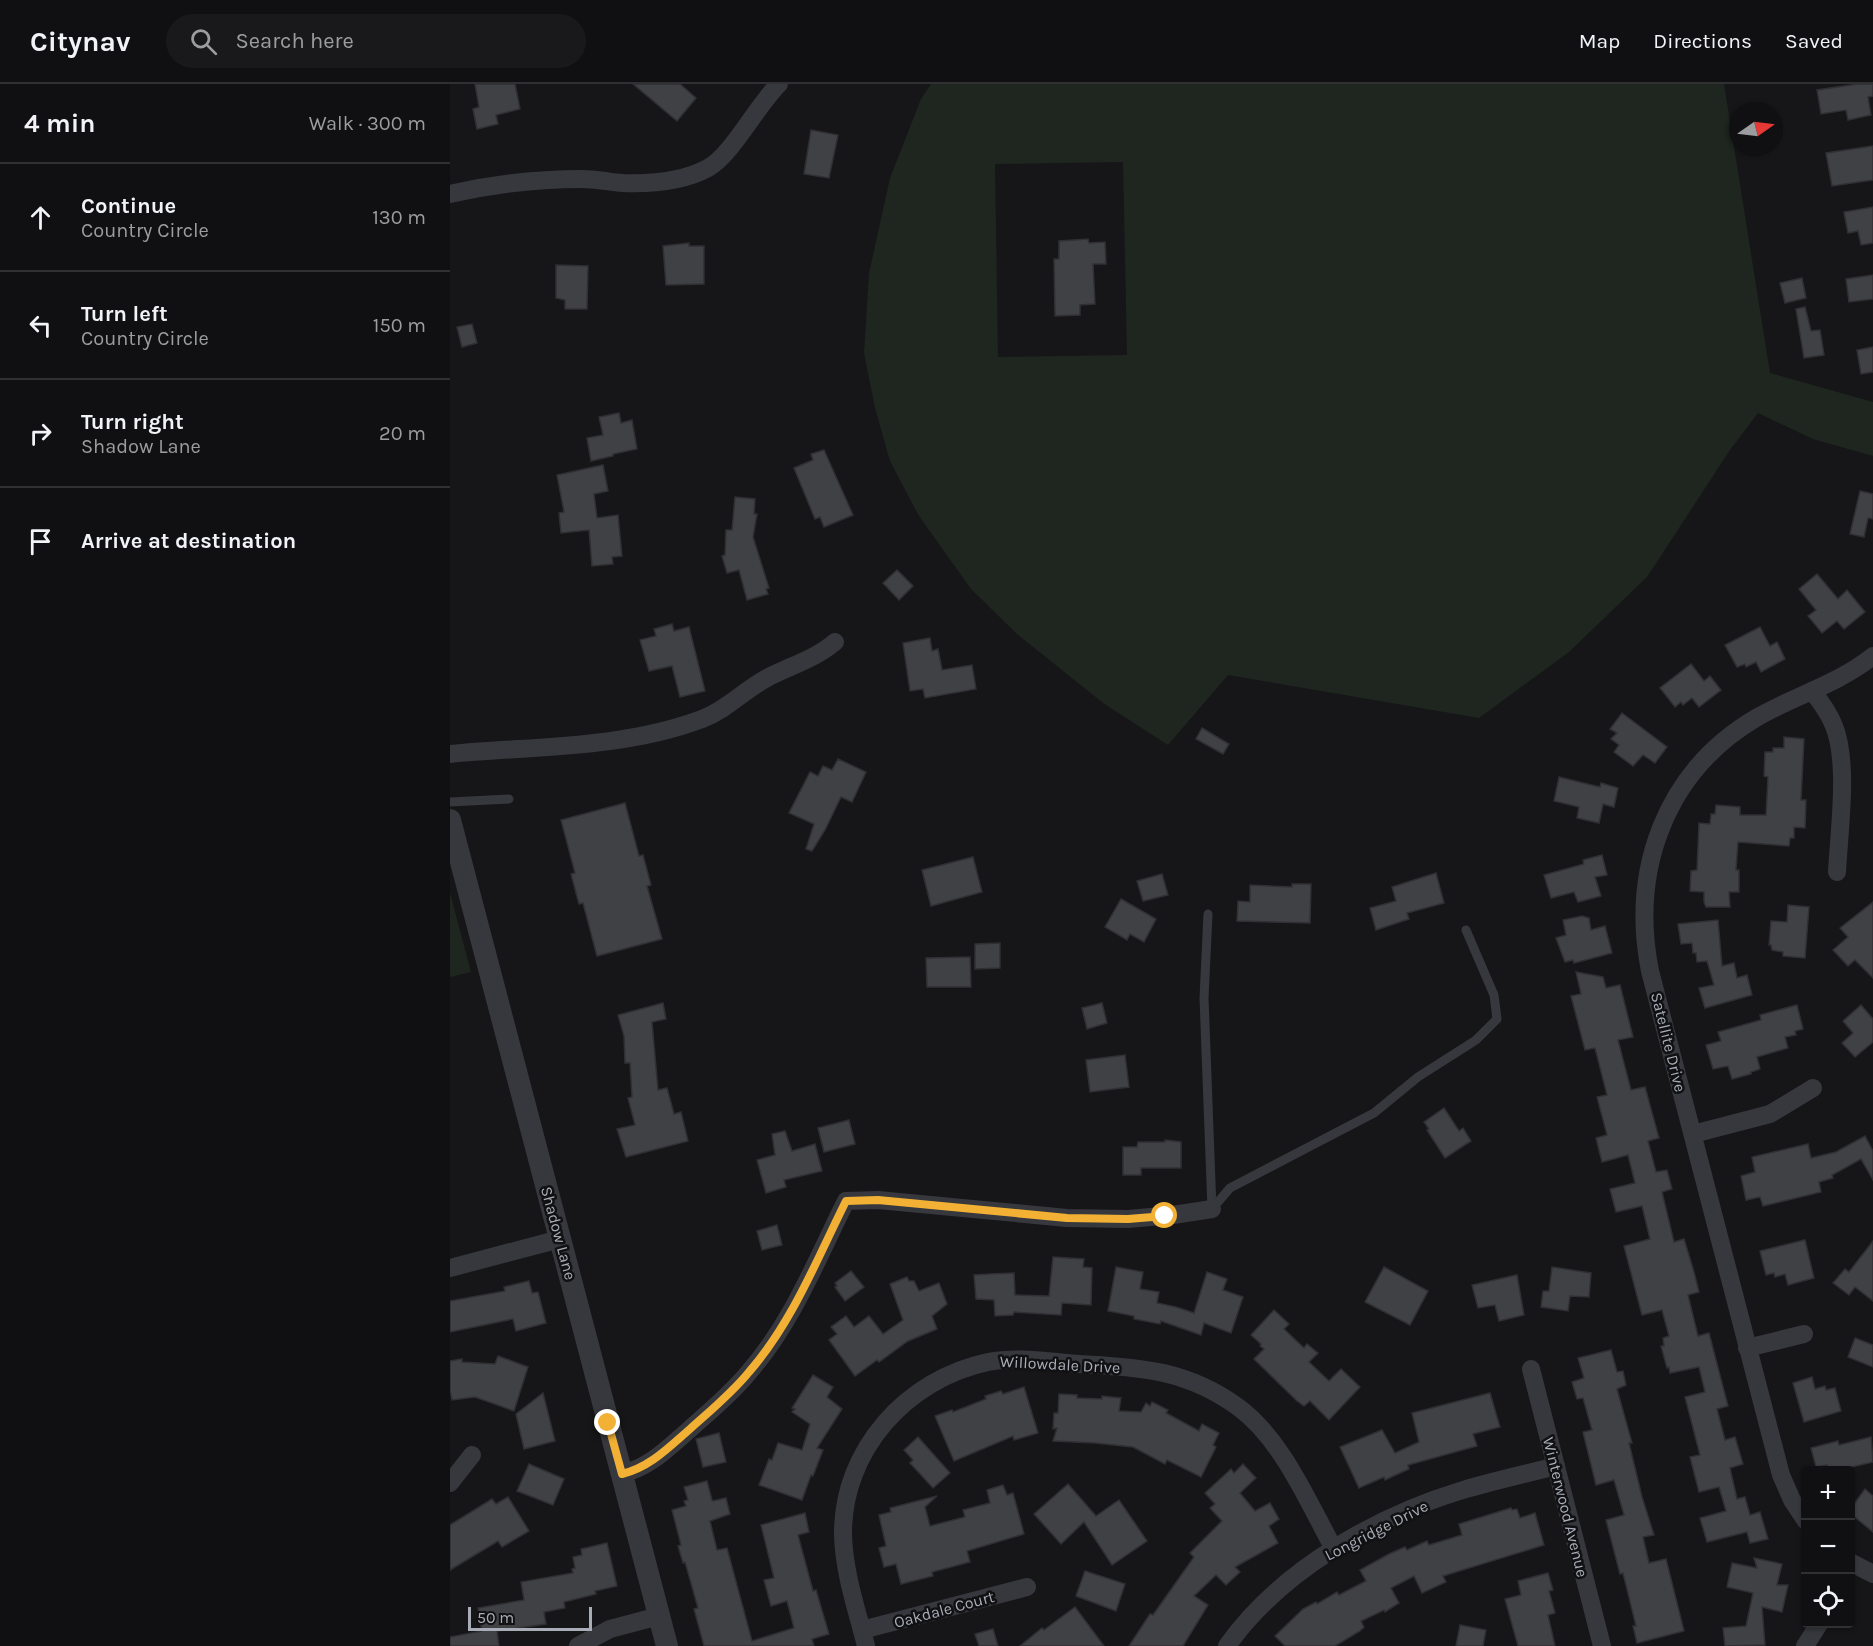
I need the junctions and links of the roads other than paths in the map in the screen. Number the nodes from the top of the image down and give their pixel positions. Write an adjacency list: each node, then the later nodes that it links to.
1 (779, 84): 2 (street)
2 (450, 194)
3 (835, 642): 6 (street)
4 (1873, 656): 5 (street, Satellite Drive)
5 (1812, 691): 10 (street); 14 (street, Satellite Drive)
6 (450, 754)
7 (509, 799): 8 (lane)
8 (450, 802)
9 (450, 820): 16 (street, Shadow Lane)
10 (1837, 872)
11 (1208, 914): 15 (lane)
12 (1466, 930): 15 (lane)
13 (1813, 1088): 14 (street)
14 (1692, 1134): 19 (street, Satellite Drive)
15 (1212, 1209): 23 (street)
16 (560, 1239): 17 (street); 23 (street, Shadow Lane)
17 (450, 1268)
18 (1804, 1334): 19 (street)
19 (1747, 1348): 25 (street, Satellite Drive)
20 (1530, 1369): 22 (street, Winterwood Avenue)
21 (472, 1455): 24 (street)
22 (1556, 1466): 26 (street, Longridge Drive); 36 (street, Winterwood Avenue)
23 (622, 1474): 30 (street, Shadow Lane)
24 (450, 1483)
25 (1805, 1520)
26 (1334, 1549): 32 (street, Willowdale Drive); 35 (street, Longridge Drive)
27 (1855, 1567): 28 (street)
28 (1873, 1574)
29 (1027, 1587): 32 (street, Oakdale Court)
30 (659, 1616): 33 (street); 34 (street, Shadow Lane)
31 (1816, 1628): 37 (street)
32 (864, 1638)
33 (578, 1646)
34 (667, 1646)
35 (1227, 1646)
36 (1602, 1646)
37 (1805, 1646)

